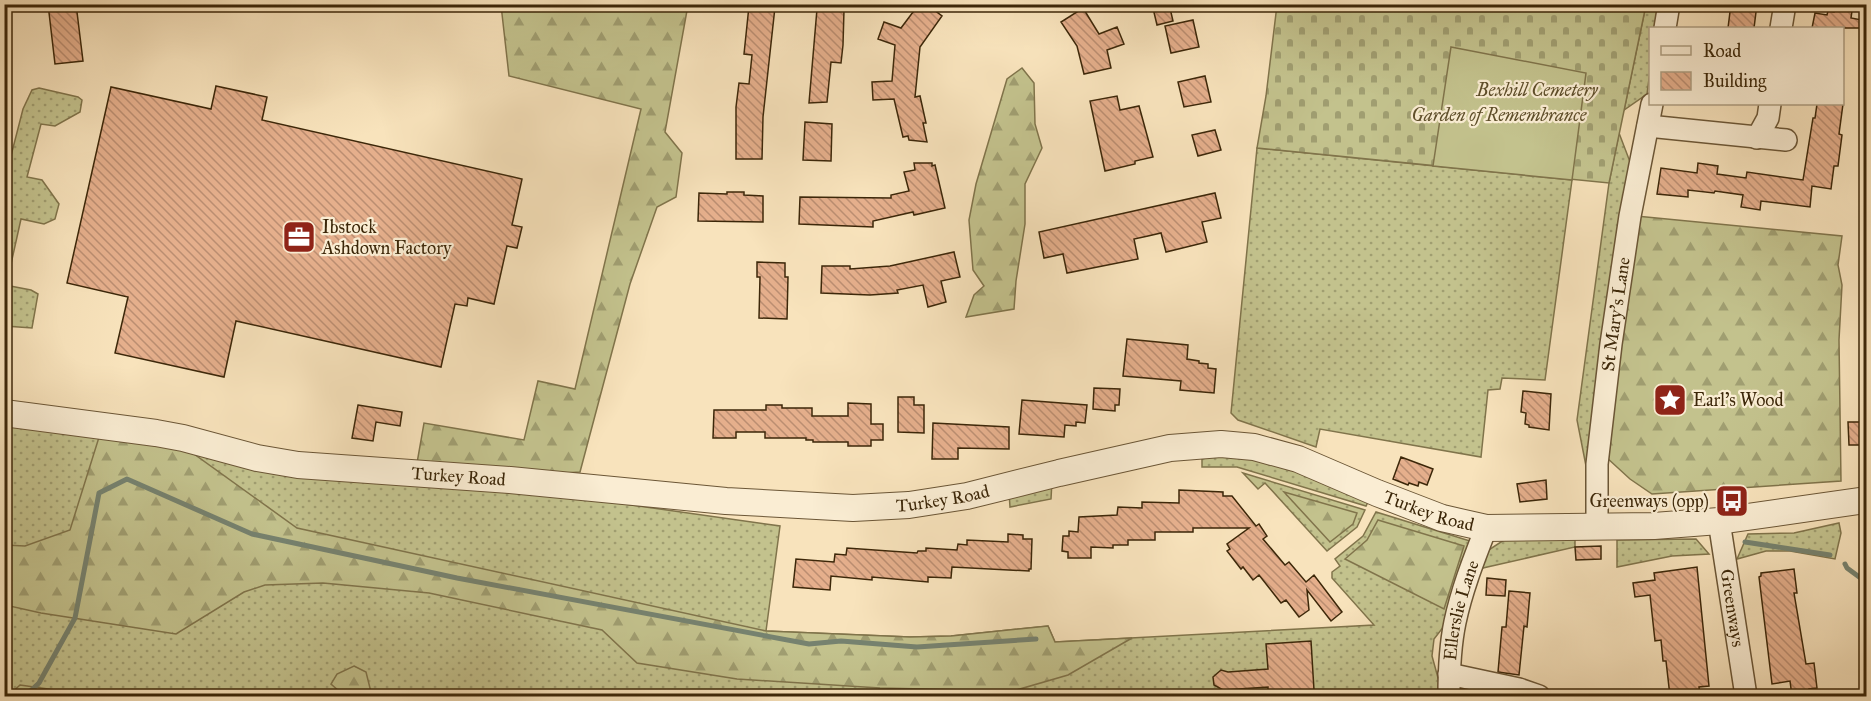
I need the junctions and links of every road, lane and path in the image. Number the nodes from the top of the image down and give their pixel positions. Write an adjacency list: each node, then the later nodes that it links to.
1 (1669, 4): 3 (street)
2 (1785, 4): 4 (street)
3 (1665, 27)
4 (1781, 27)
5 (1652, 105): 7 (street, St Mary's Lane)
6 (1770, 105): 8 (street)
7 (1648, 126): 8 (street); 13 (street, St Mary's Lane)
8 (1757, 138): 9 (street)
9 (1786, 140)
10 (4, 413): 14 (street, Turkey Road)
11 (1866, 500): 12 (street, Turkey Road)
12 (1719, 520): 13 (street, Turkey Road); 18 (street, Greenways)
13 (1597, 526): 14 (street, Turkey Road)
14 (1486, 528): 15 (street, Ellerslie Lane)
15 (1449, 674): 16 (street, Ellerslie Lane); 17 (street)
16 (1449, 696)
17 (1539, 696)
18 (1746, 696)

